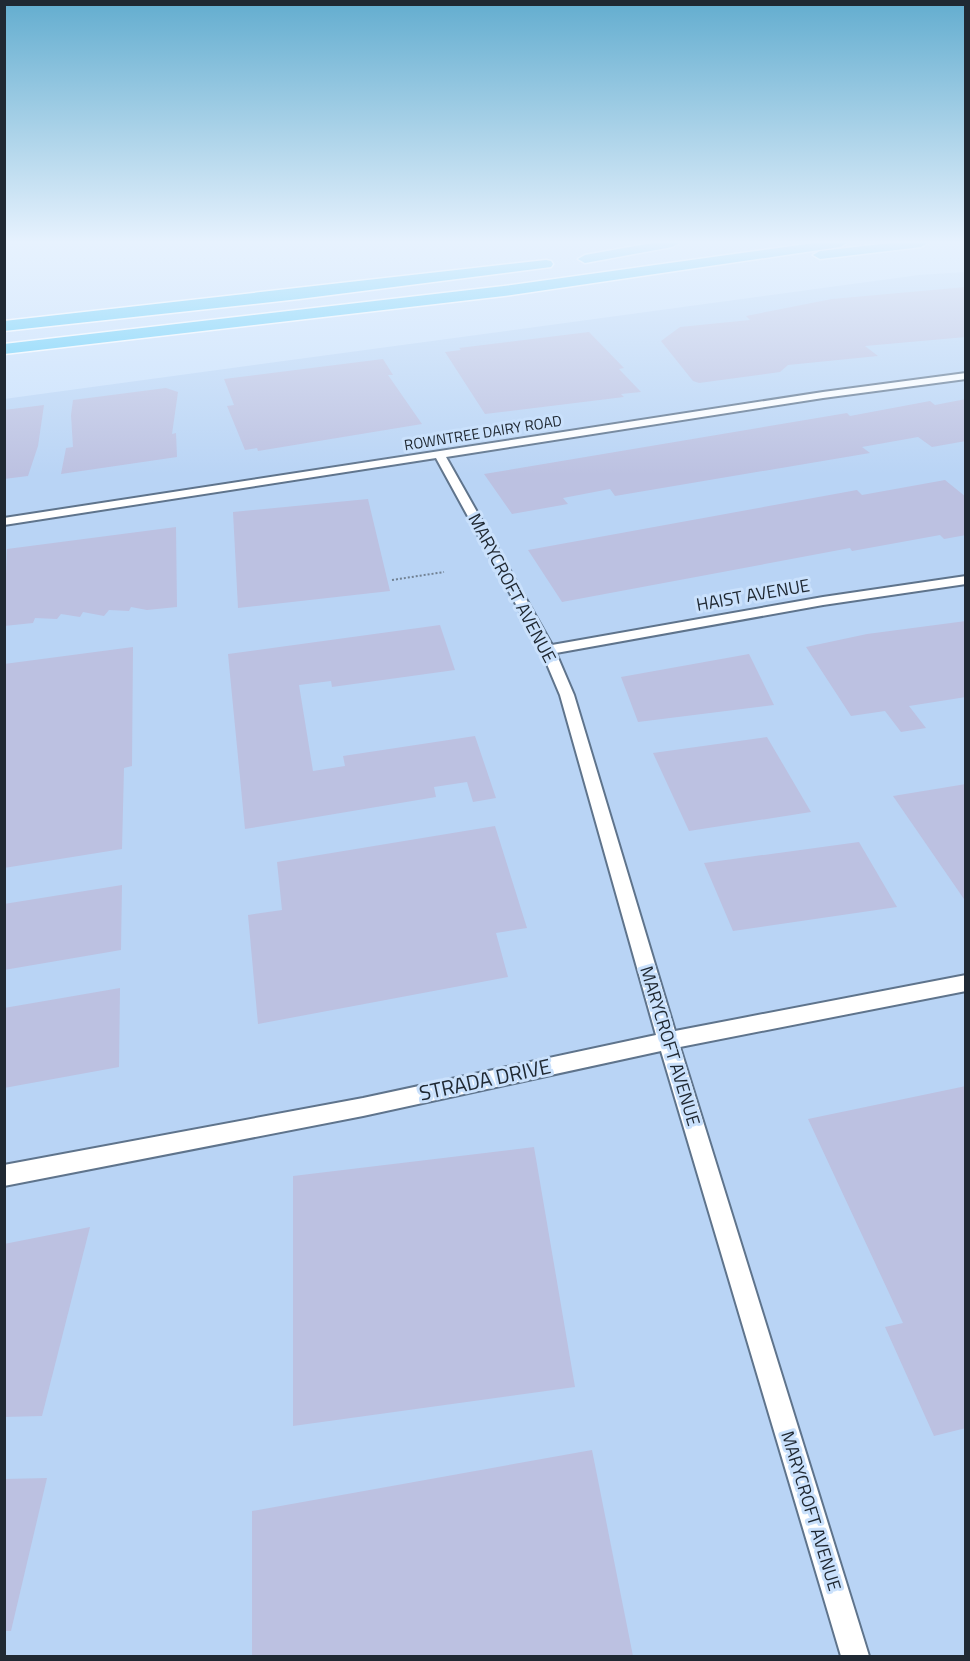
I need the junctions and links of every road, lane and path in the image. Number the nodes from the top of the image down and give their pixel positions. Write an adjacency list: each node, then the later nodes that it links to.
1 (56, 321): 3 (highway)
2 (254, 321): 4 (highway)
3 (4, 326)
4 (4, 350)
5 (966, 376): 6 (street, ROWNTREE DAIRY ROAD)
6 (440, 455): 7 (street, ROWNTREE DAIRY ROAD); 11 (street, MARYCROFT AVENUE)
7 (4, 522)
8 (444, 572): 10 (path)
9 (966, 579): 11 (street, HAIST AVENUE)
10 (392, 580)
11 (548, 650): 13 (street, MARYCROFT AVENUE)
12 (966, 983): 13 (street, STRADA DRIVE)
13 (668, 1041): 14 (street, STRADA DRIVE); 15 (street, MARYCROFT AVENUE)
14 (4, 1176)
15 (855, 1656)

